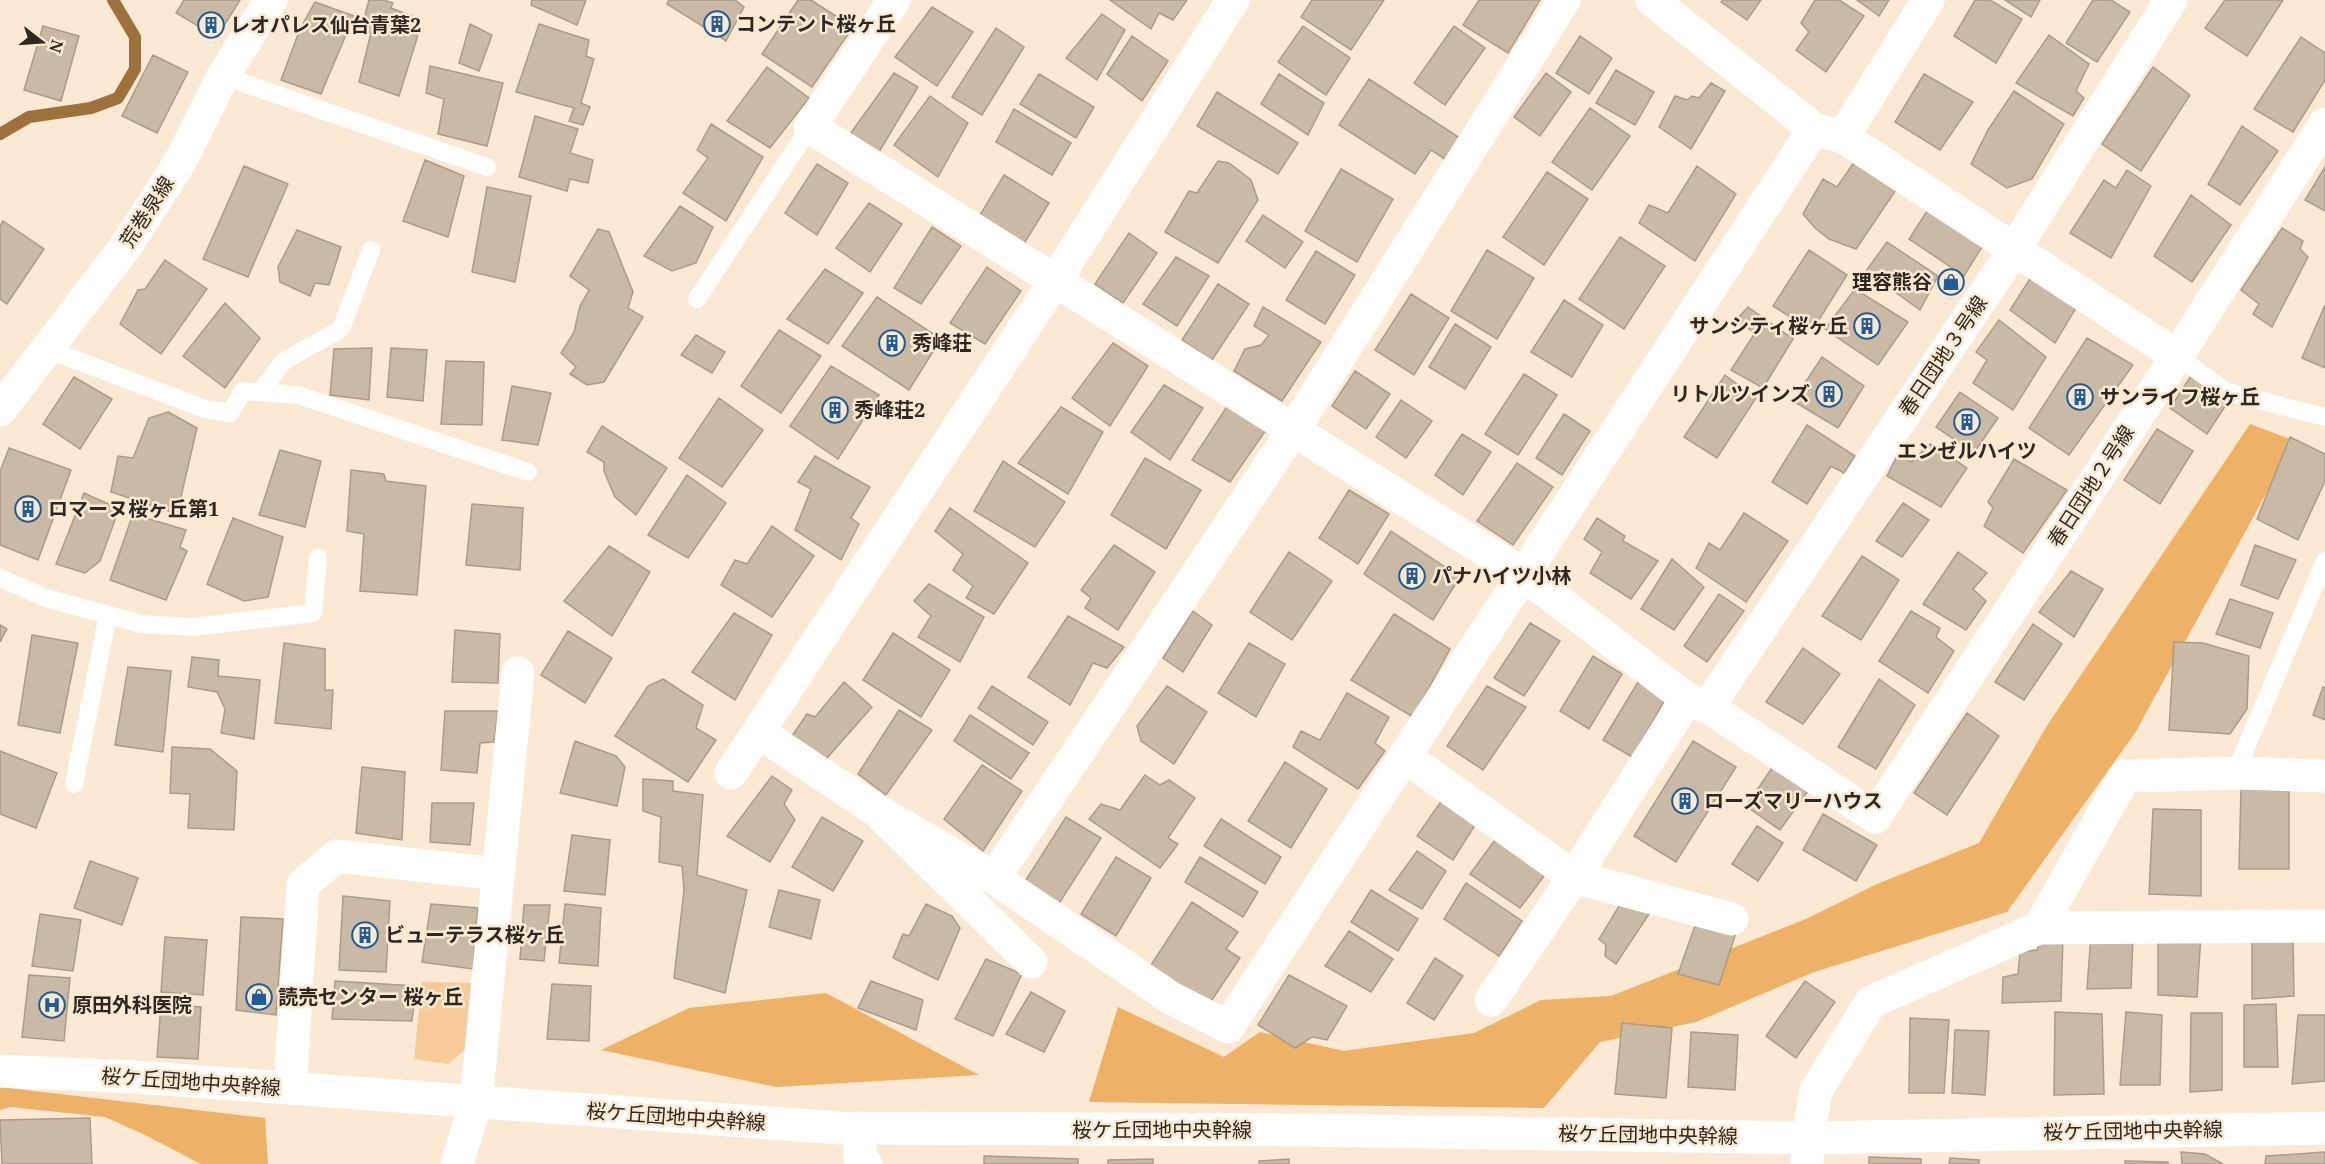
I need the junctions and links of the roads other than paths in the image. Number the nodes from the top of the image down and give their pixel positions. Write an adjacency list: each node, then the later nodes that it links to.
1 (271, 0): 8 (street, 荒巻泉線)
2 (894, 0): 10 (street)
3 (1233, 0): 15 (street)
4 (1564, 0): 22 (street)
5 (1652, 0): 11 (street)
6 (1928, 0): 11 (street)
7 (2172, 0): 14 (street, 春日団地３号線)
8 (223, 76): 12 (lane); 17 (street, 荒巻泉線)
9 (2325, 124): 18 (street, 春日団地２号線)
10 (810, 127): 15 (street); 16 (lane)
11 (1828, 133): 14 (street); 26 (street)
12 (487, 167)
13 (371, 250): 19 (lane)
14 (2014, 250): 18 (street); 30 (street, 春日団地３号線)
15 (1055, 281): 22 (street); 31 (street)
16 (697, 299)
17 (47, 349): 19 (lane); 20 (street, 荒巻泉線)
18 (2177, 356): 21 (lane); 30 (street, 春日団地２号線)
19 (260, 392): 23 (lane)
20 (0, 411)
21 (2325, 417)
22 (1294, 429): 26 (street); 40 (street)
23 (528, 472)
24 (318, 558): 28 (lane)
25 (2325, 561): 34 (lane)
26 (1523, 574): 30 (street); 32 (street)
27 (0, 578): 28 (lane)
28 (108, 615): 36 (lane)
29 (518, 673): 38 (street)
30 (1698, 703): 39 (street, 春日団地３号線)
31 (758, 732): 33 (street); 37 (street)
32 (1404, 756): 39 (street); 40 (street)
33 (731, 773)
34 (2235, 773): 35 (street); 43 (street)
35 (2325, 776)
36 (74, 784)
37 (876, 810): 40 (street); 44 (street)
38 (498, 874): 47 (street); 48 (street)
39 (1574, 877): 41 (street); 45 (street, 春日団地３号線)
40 (994, 878)
41 (1732, 919)
42 (2325, 926): 43 (street)
43 (2039, 928): 51 (street)
44 (1031, 962)
45 (1491, 1000)
46 (0, 1071): 47 (street, 桜ケ丘団地中央幹線)
47 (290, 1088): 48 (street, 桜ケ丘団地中央幹線)
48 (476, 1102): 49 (street, 桜ケ丘団地中央幹線); 52 (street)
49 (860, 1128): 51 (street, 桜ケ丘団地中央幹線); 53 (street)
50 (2325, 1128): 51 (street, 桜ケ丘団地中央幹線)
51 (1808, 1151)
52 (457, 1164)
53 (866, 1164)

